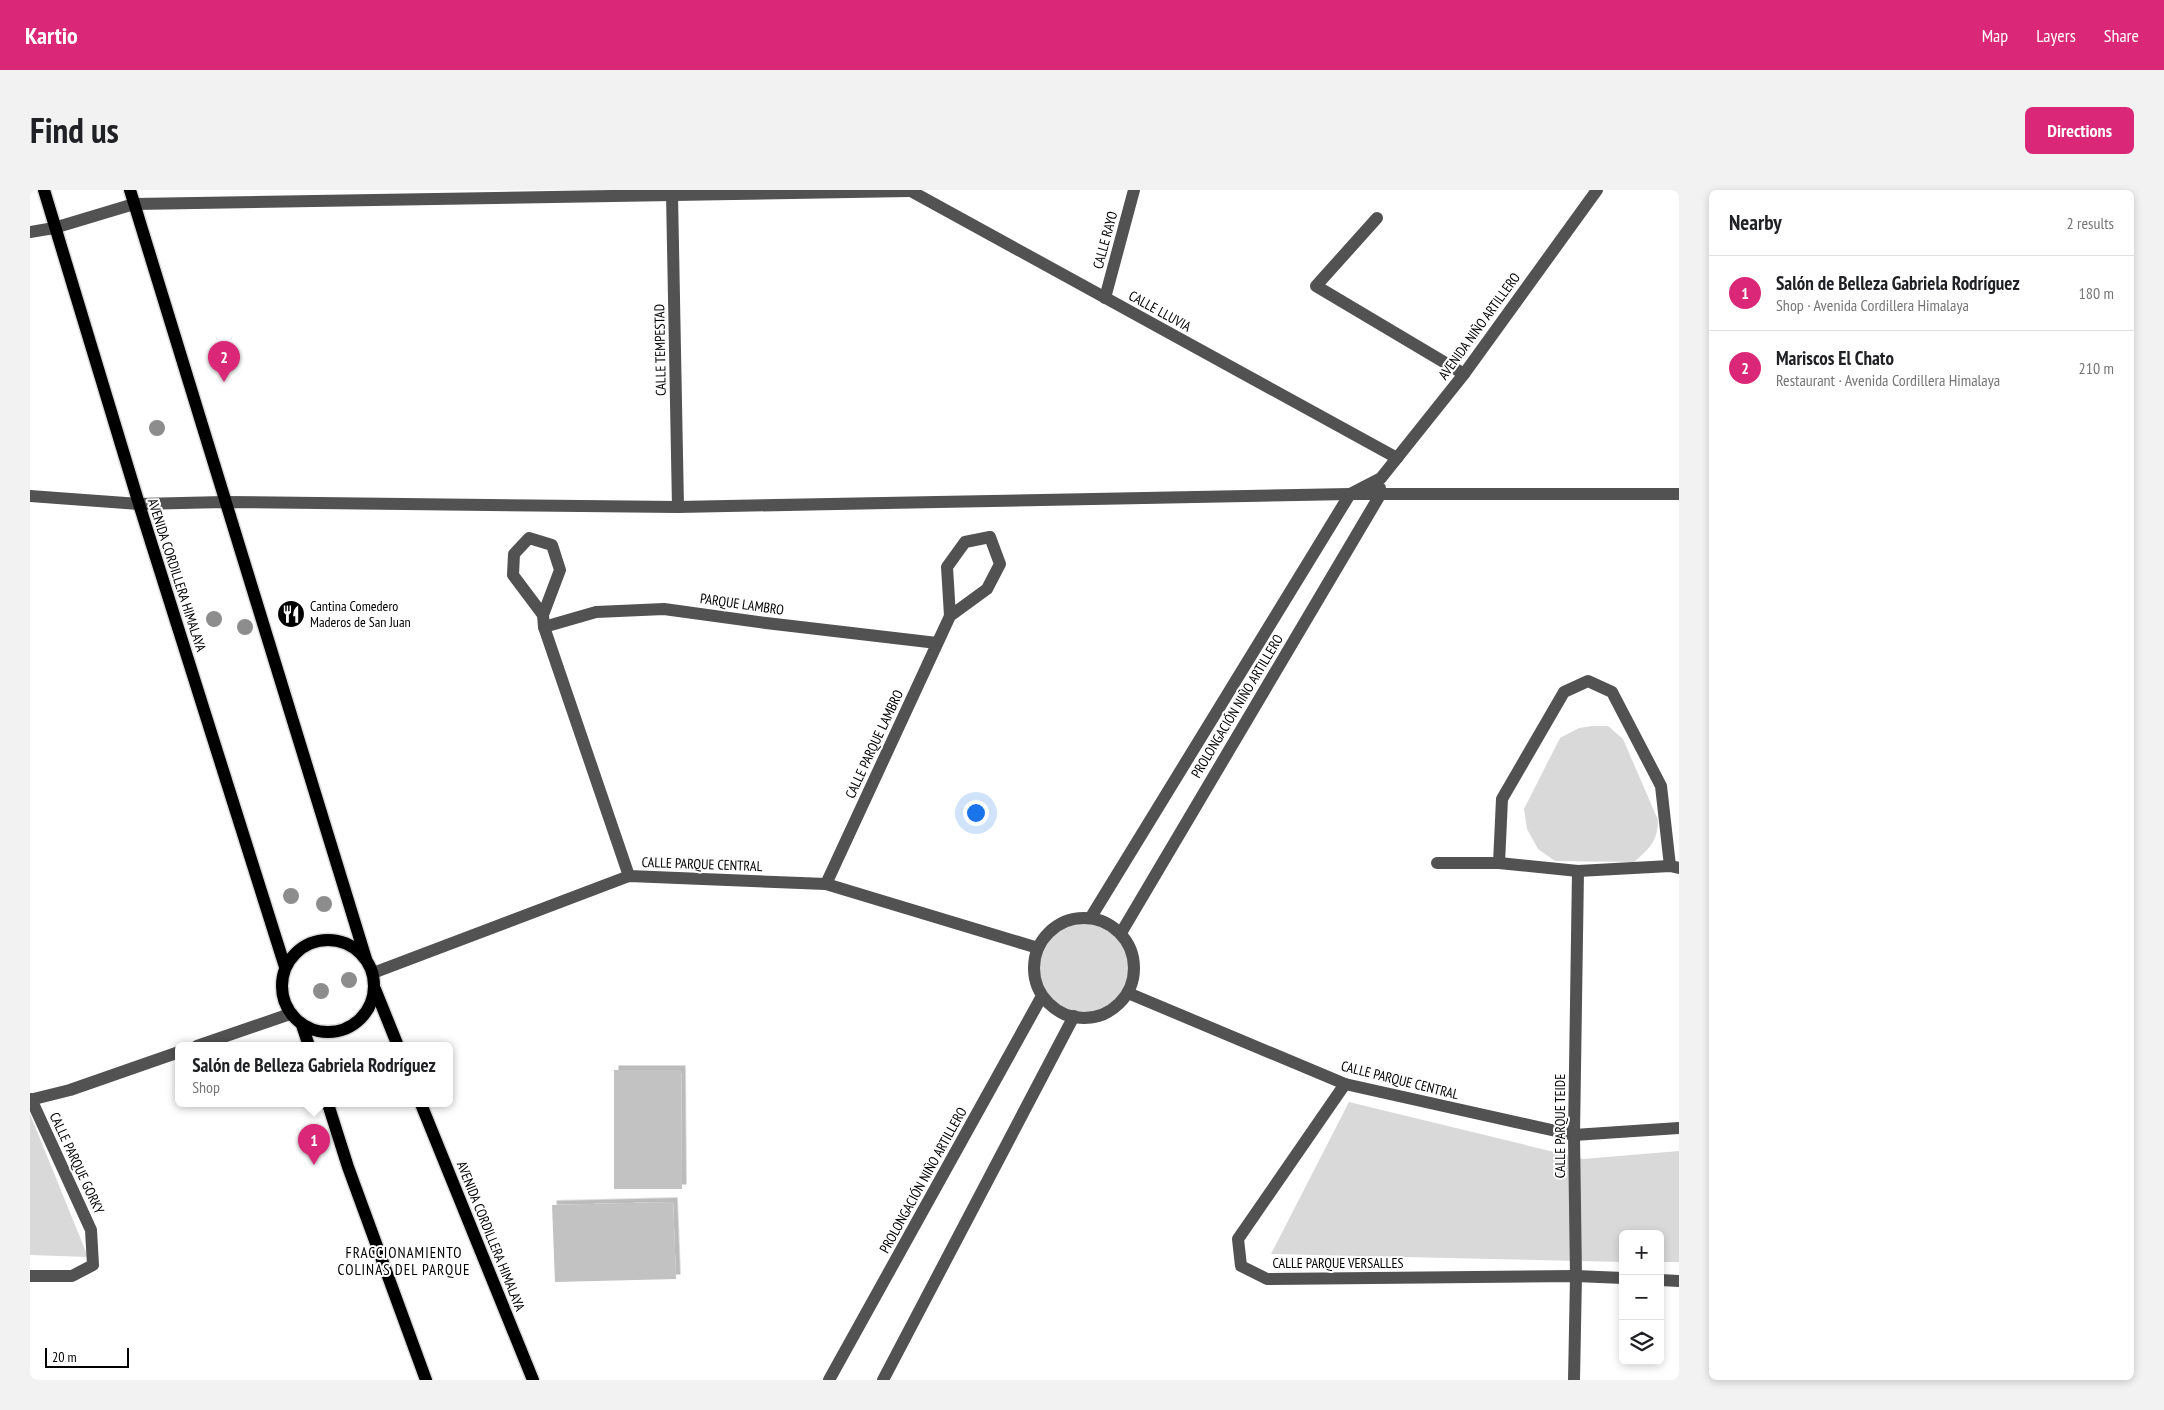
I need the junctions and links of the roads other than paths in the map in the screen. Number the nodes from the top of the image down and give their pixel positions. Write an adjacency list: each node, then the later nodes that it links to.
1 (44, 190): 9 (main road, AVENIDA CORDILLERA HIMALAYA)
2 (130, 190): 7 (main road)
3 (910, 190): 6 (street); 11 (street, CALLE LLUVIA)
4 (1134, 190): 11 (street, CALLE RAYO)
5 (1597, 190): 12 (street, AVENIDA NIÑO ARTILLERO)
6 (672, 194): 7 (street); 21 (street, CALLE TEMPESTAD)
7 (134, 204): 9 (street); 19 (main road)
8 (1378, 218): 12 (street)
9 (54, 228): 10 (street); 20 (main road, AVENIDA CORDILLERA HIMALAYA)
10 (30, 232)
11 (1105, 298): 13 (street, CALLE LLUVIA)
12 (1464, 374): 13 (street, AVENIDA NIÑO ARTILLERO)
13 (1397, 458): 14 (street, AVENIDA NIÑO ARTILLERO)
14 (1381, 478): 15 (street, AVENIDA NIÑO ARTILLERO); 17 (street)
15 (1350, 494): 17 (street); 21 (street); 31 (street, PROLONGACIÓN NIÑO ARTILLERO)
16 (1679, 494): 17 (street)
17 (1380, 495): 32 (street, PROLONGACIÓN NIÑO ARTILLERO)
18 (30, 496): 20 (street)
19 (224, 502): 20 (street); 21 (street); 34 (main road)
20 (139, 504): 35 (main road, AVENIDA CORDILLERA HIMALAYA)
21 (678, 507)
22 (950, 616): 22 (street, CALLE PARQUE LAMBRO); 24 (street, CALLE PARQUE LAMBRO)
23 (543, 621): 23 (street); 24 (street, PARQUE LAMBRO); 29 (street)
24 (938, 643): 30 (street, CALLE PARQUE LAMBRO)
25 (1437, 862): 26 (street)
26 (1498, 863): 27 (street); 28 (street)
27 (1675, 867): 28 (street)
28 (1578, 871): 52 (street, CALLE PARQUE TEIDE)
29 (629, 876): 30 (street, CALLE PARQUE CENTRAL); 36 (street, CALLE PARQUE CENTRAL)
30 (826, 884): 33 (street, CALLE PARQUE CENTRAL)
31 (1091, 918): 32 (street); 33 (street)
32 (1121, 932): 38 (street)
33 (1038, 948): 39 (street)
34 (366, 959): 35 (main road); 36 (main road)
35 (286, 967): 40 (main road)
36 (373, 973): 37 (main road)
37 (375, 989): 42 (main road); 45 (main road)
38 (1128, 993): 41 (street); 47 (street, CALLE PARQUE CENTRAL)
39 (1042, 996): 41 (street); 60 (street, PROLONGACIÓN NIÑO ARTILLERO)
40 (290, 1014): 42 (main road); 43 (street)
41 (1074, 1016): 61 (street)
42 (302, 1025): 44 (main road)
43 (208, 1042)
44 (308, 1042)
45 (396, 1042)
46 (175, 1053): 48 (street)
47 (1345, 1084): 52 (street, CALLE PARQUE CENTRAL); 54 (street, CALLE PARQUE VERSALLES)
48 (31, 1100): 53 (street, CALLE PARQUE GORKY)
49 (329, 1107): 58 (main road)
50 (422, 1107): 59 (main road, AVENIDA CORDILLERA HIMALAYA)
51 (1679, 1128): 52 (street, CALLE PARQUE CENTRAL)
52 (1574, 1135): 54 (street, CALLE PARQUE TEIDE)
53 (30, 1276)
54 (1576, 1276): 55 (street, CALLE PARQUE VERSALLES); 62 (street, CALLE PARQUE TEIDE)
55 (1619, 1278)
56 (1664, 1280): 57 (street)
57 (1679, 1281)
58 (426, 1380)
59 (533, 1380)
60 (829, 1380)
61 (883, 1380)
62 (1574, 1380)

